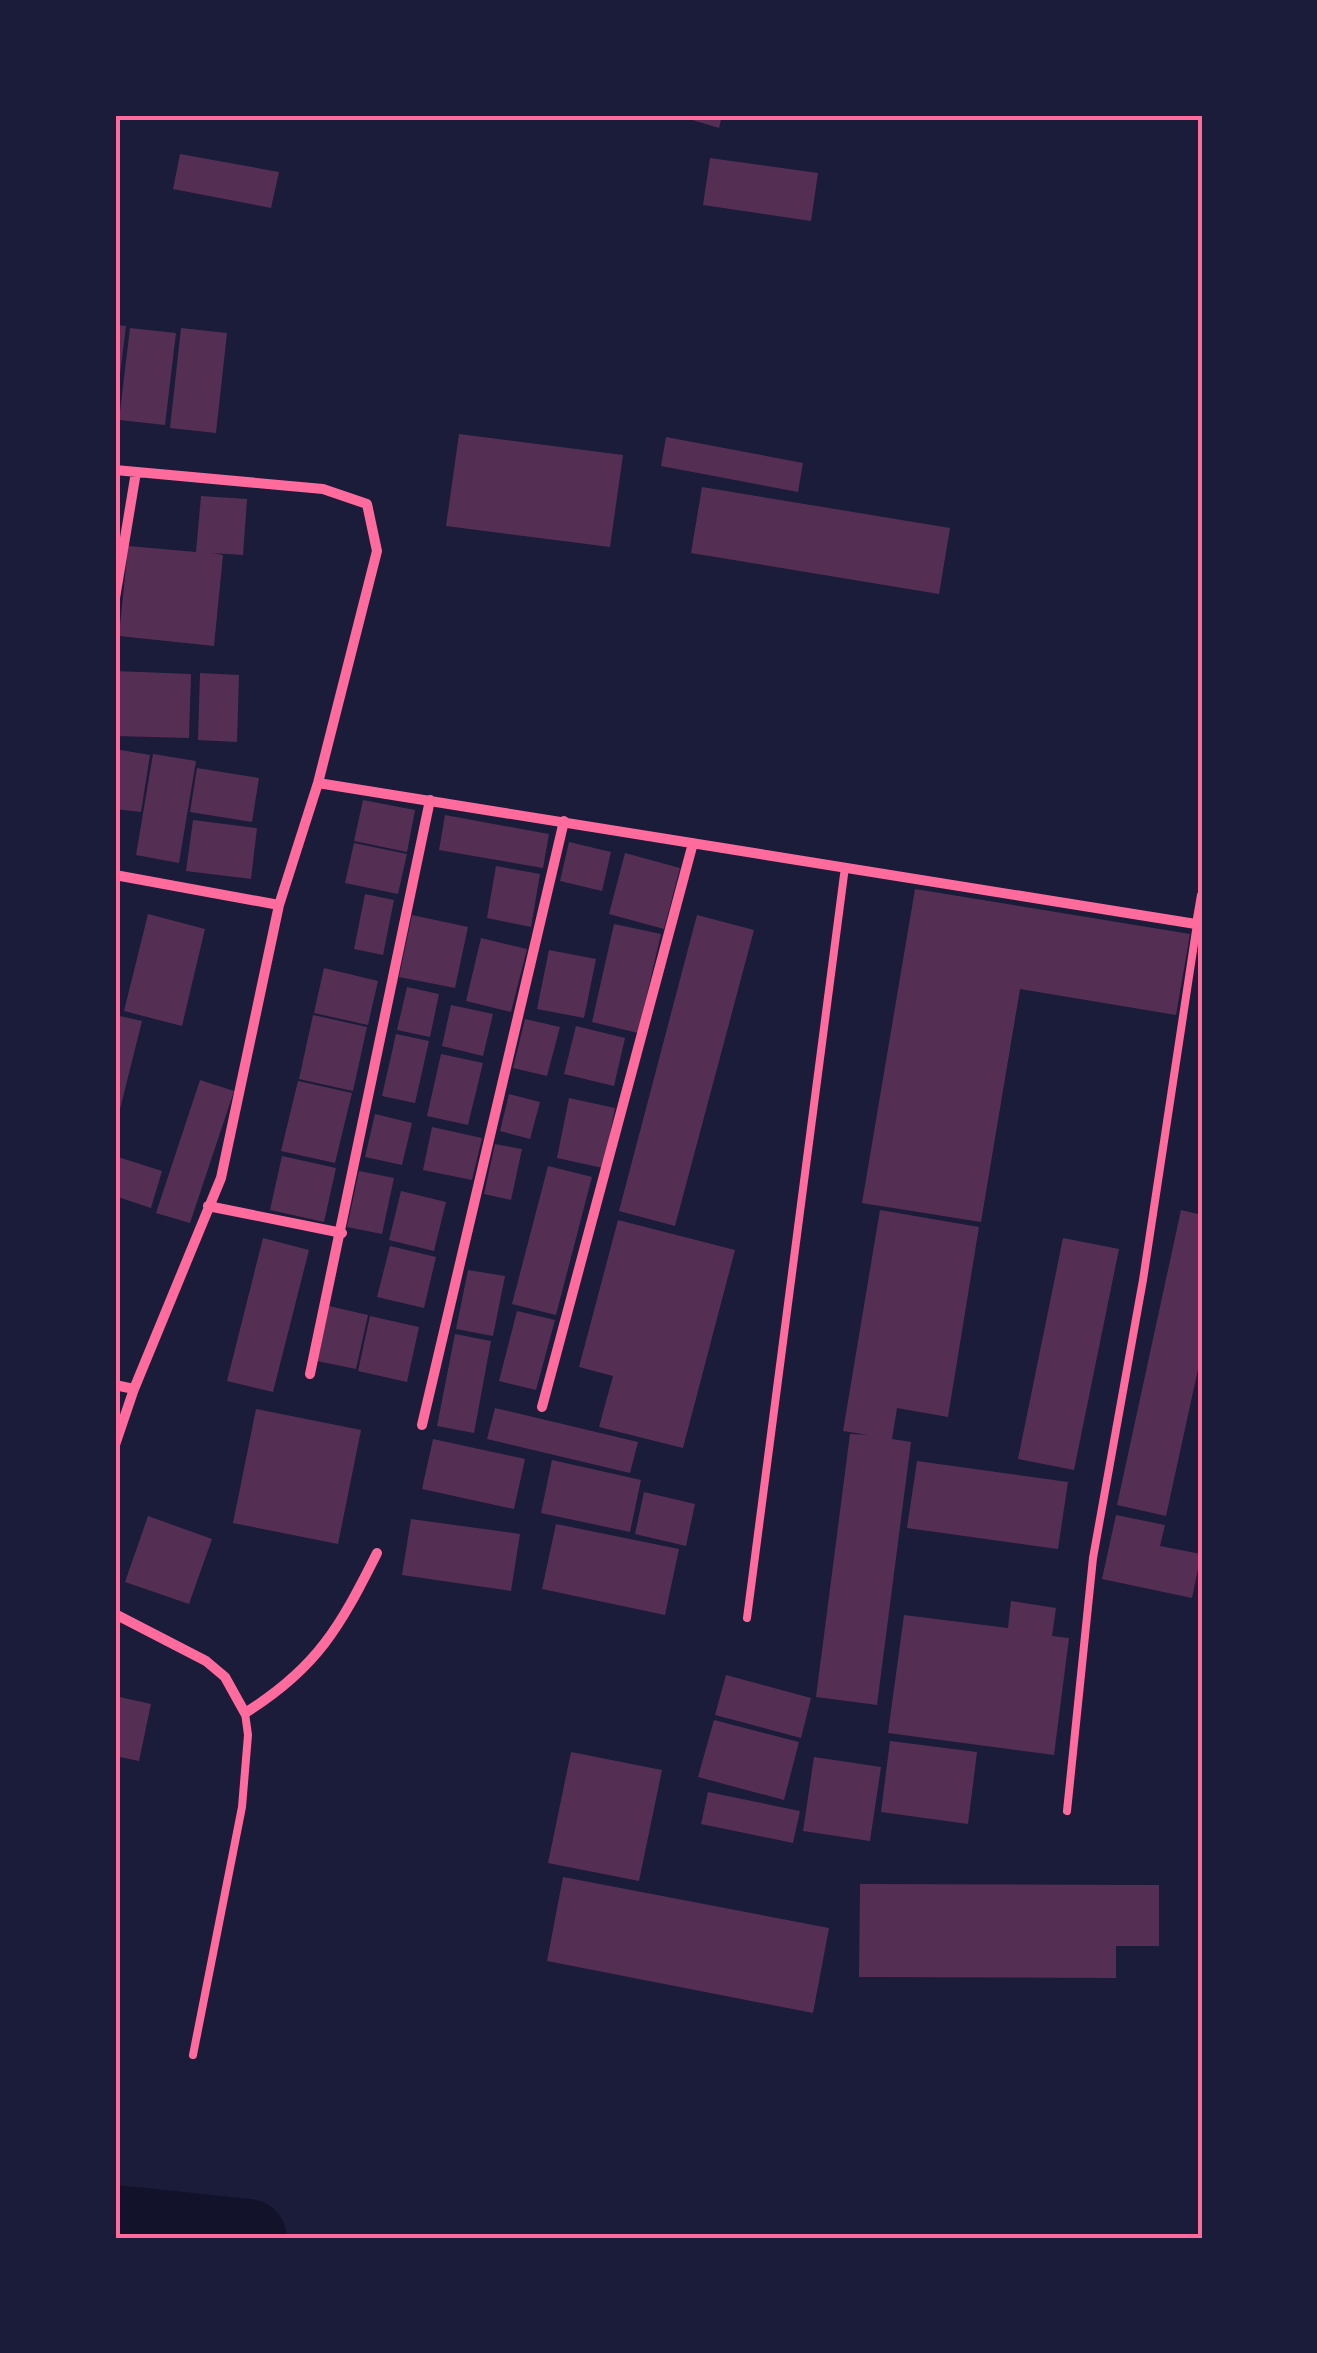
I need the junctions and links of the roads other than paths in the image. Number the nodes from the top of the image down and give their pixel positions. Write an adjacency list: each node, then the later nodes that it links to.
1 (115, 470): 2 (street)
2 (136, 472): 3 (street); 4 (street)
3 (115, 598)
4 (318, 782): 5 (street); 11 (street)
5 (430, 800): 6 (street); 14 (street)
6 (564, 821): 7 (street); 19 (street)
7 (692, 843): 8 (street); 18 (street)
8 (846, 868): 12 (street); 23 (lane)
9 (115, 875): 11 (street)
10 (1202, 895): 12 (street)
11 (278, 905): 13 (street)
12 (1199, 925): 25 (lane)
13 (208, 1206): 14 (street); 17 (street)
14 (342, 1232): 15 (street)
15 (310, 1374)
16 (115, 1385): 17 (street)
17 (134, 1389): 20 (street)
18 (542, 1407)
19 (422, 1425)
20 (115, 1445)
21 (377, 1554): 24 (street)
22 (115, 1614): 24 (street)
23 (746, 1618)
24 (245, 1712): 26 (lane)
25 (1066, 1811)
26 (192, 2055)

